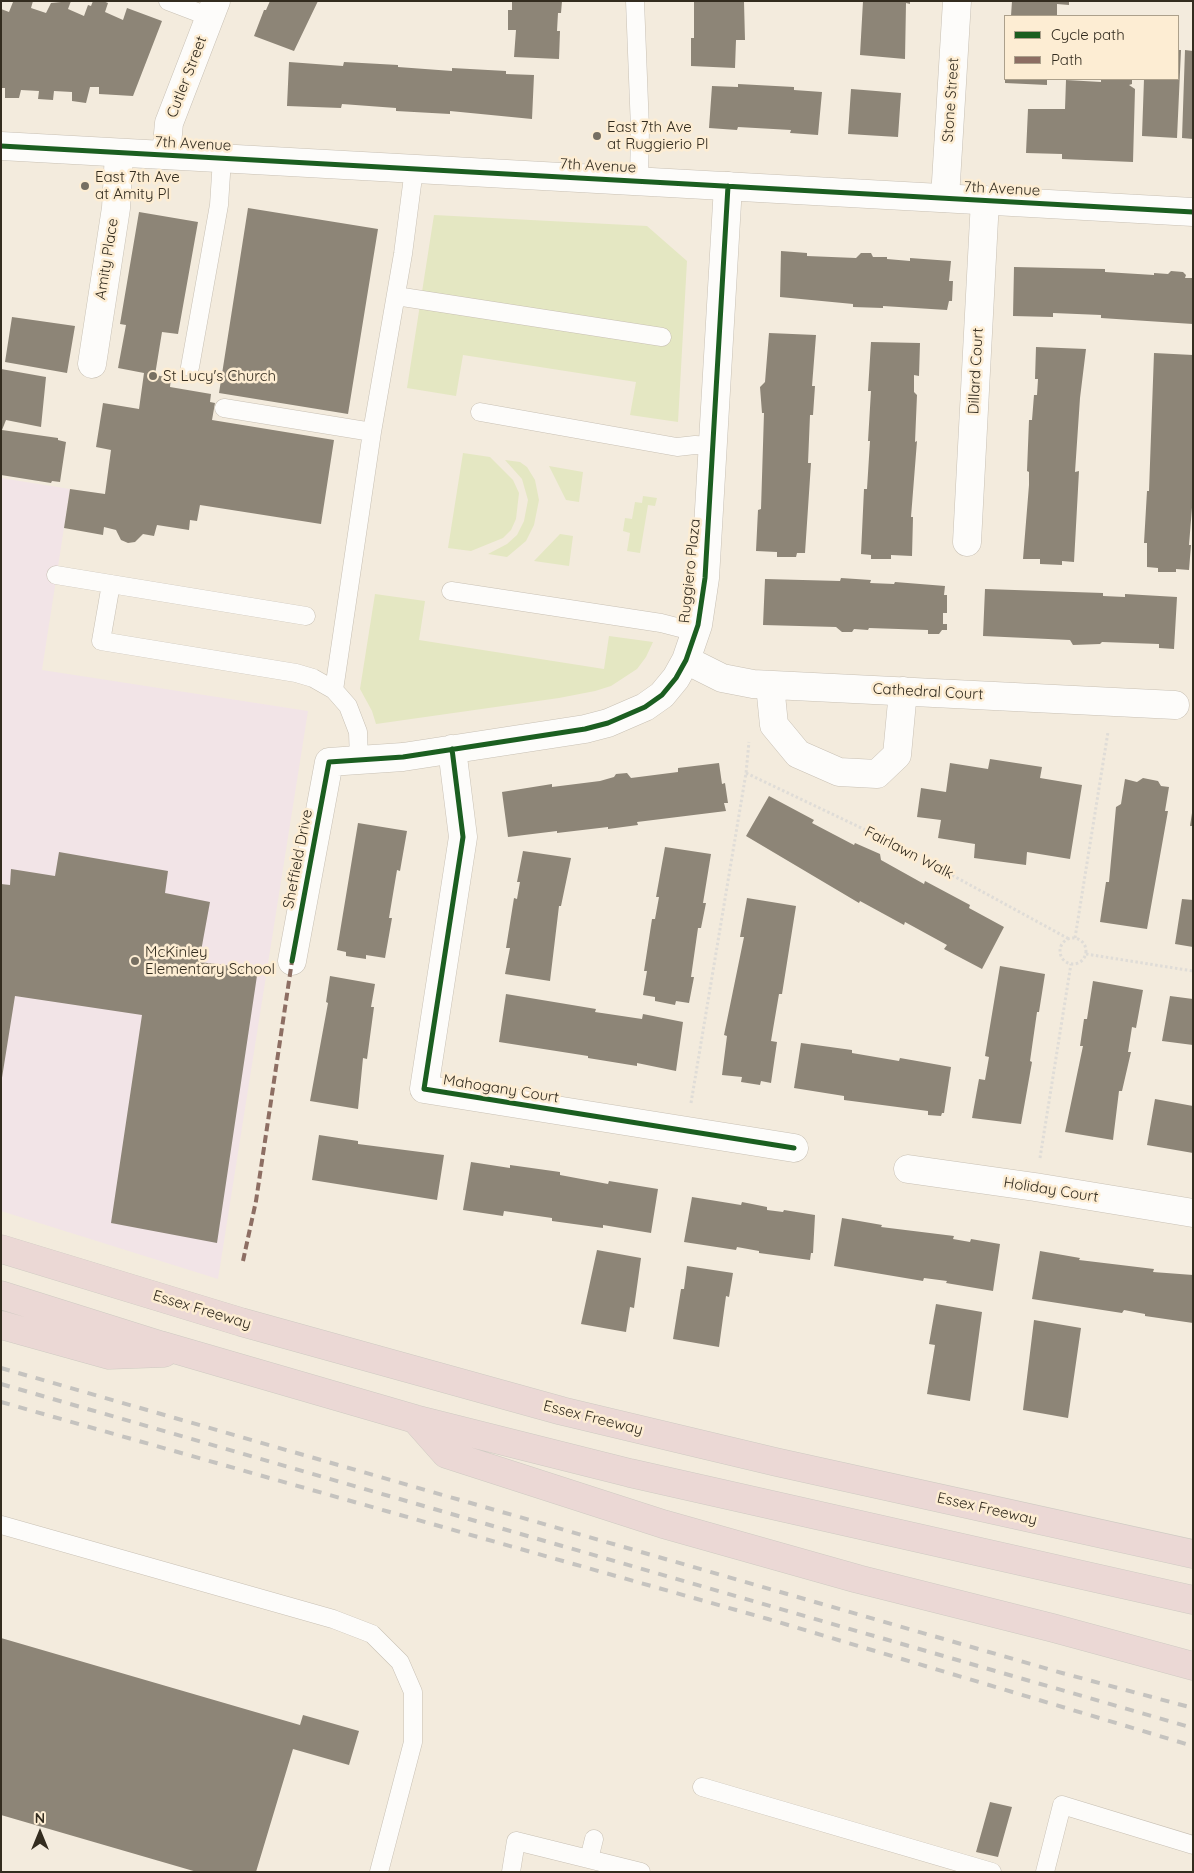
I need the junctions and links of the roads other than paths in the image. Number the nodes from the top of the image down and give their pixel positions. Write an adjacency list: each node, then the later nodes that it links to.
1 (168, 1): 4 (lane)
2 (635, 1): 10 (lane)
3 (957, 1): 12 (street, Stone Street)
4 (213, 9): 7 (street, Cutler Street)
5 (1, 146): 6 (street, 7th Avenue)
6 (119, 152): 7 (street, 7th Avenue); 17 (street, Amity Place)
7 (166, 155): 8 (street, 7th Avenue)
8 (222, 159): 9 (street, 7th Avenue); 18 (lane)
9 (414, 169): 10 (street, 7th Avenue); 15 (lane)
10 (639, 181): 11 (street, 7th Avenue)
11 (728, 186): 12 (street, 7th Avenue); 22 (street, Ruggiero Plaza)
12 (945, 198): 13 (street, 7th Avenue)
13 (985, 200): 14 (street, 7th Avenue); 23 (street, Dillard Court)
14 (1193, 212)
15 (396, 296): 16 (lane); 21 (lane)
16 (662, 337)
17 (92, 364)
18 (190, 367)
19 (224, 408): 21 (lane)
20 (480, 412): 22 (lane)
21 (372, 432): 31 (lane)
22 (713, 446): 28 (street, Ruggiero Plaza)
23 (967, 542)
24 (56, 575): 25 (lane)
25 (111, 584): 27 (lane); 31 (lane)
26 (450, 590): 28 (lane)
27 (306, 616)
28 (696, 632): 29 (street, Ruggiero Plaza)
29 (686, 660): 30 (street, Cathedral Court); 34 (street, Ruggiero Plaza)
30 (770, 685): 32 (street, Cathedral Court); 32 (street)
31 (334, 690): 35 (lane)
32 (904, 691): 33 (street, Cathedral Court)
33 (1175, 705)
34 (452, 749): 35 (street, Ruggiero Plaza); 38 (street, Mahogany Court)
35 (360, 760): 36 (street, Ruggiero Plaza)
36 (329, 762): 37 (street, Sheffield Drive)
37 (292, 961)
38 (794, 1148)
39 (908, 1169): 40 (street, Holiday Court)
40 (1193, 1213)
41 (1, 1248): 47 (highway, Essex Freeway)
42 (1, 1295): 44 (highway)
43 (1, 1325): 44 (highway)
44 (188, 1353): 45 (highway)
45 (415, 1419): 48 (highway); 49 (highway)
46 (1, 1525): 54 (lane)
47 (1193, 1554)
48 (1193, 1600)
49 (1193, 1666)
50 (702, 1787): 57 (lane)
51 (594, 1839): 53 (lane)
52 (1193, 1845): 58 (lane)
53 (589, 1858): 55 (lane); 56 (lane)
54 (379, 1872)
55 (511, 1872)
56 (641, 1872)
57 (992, 1872)
58 (1044, 1872)

